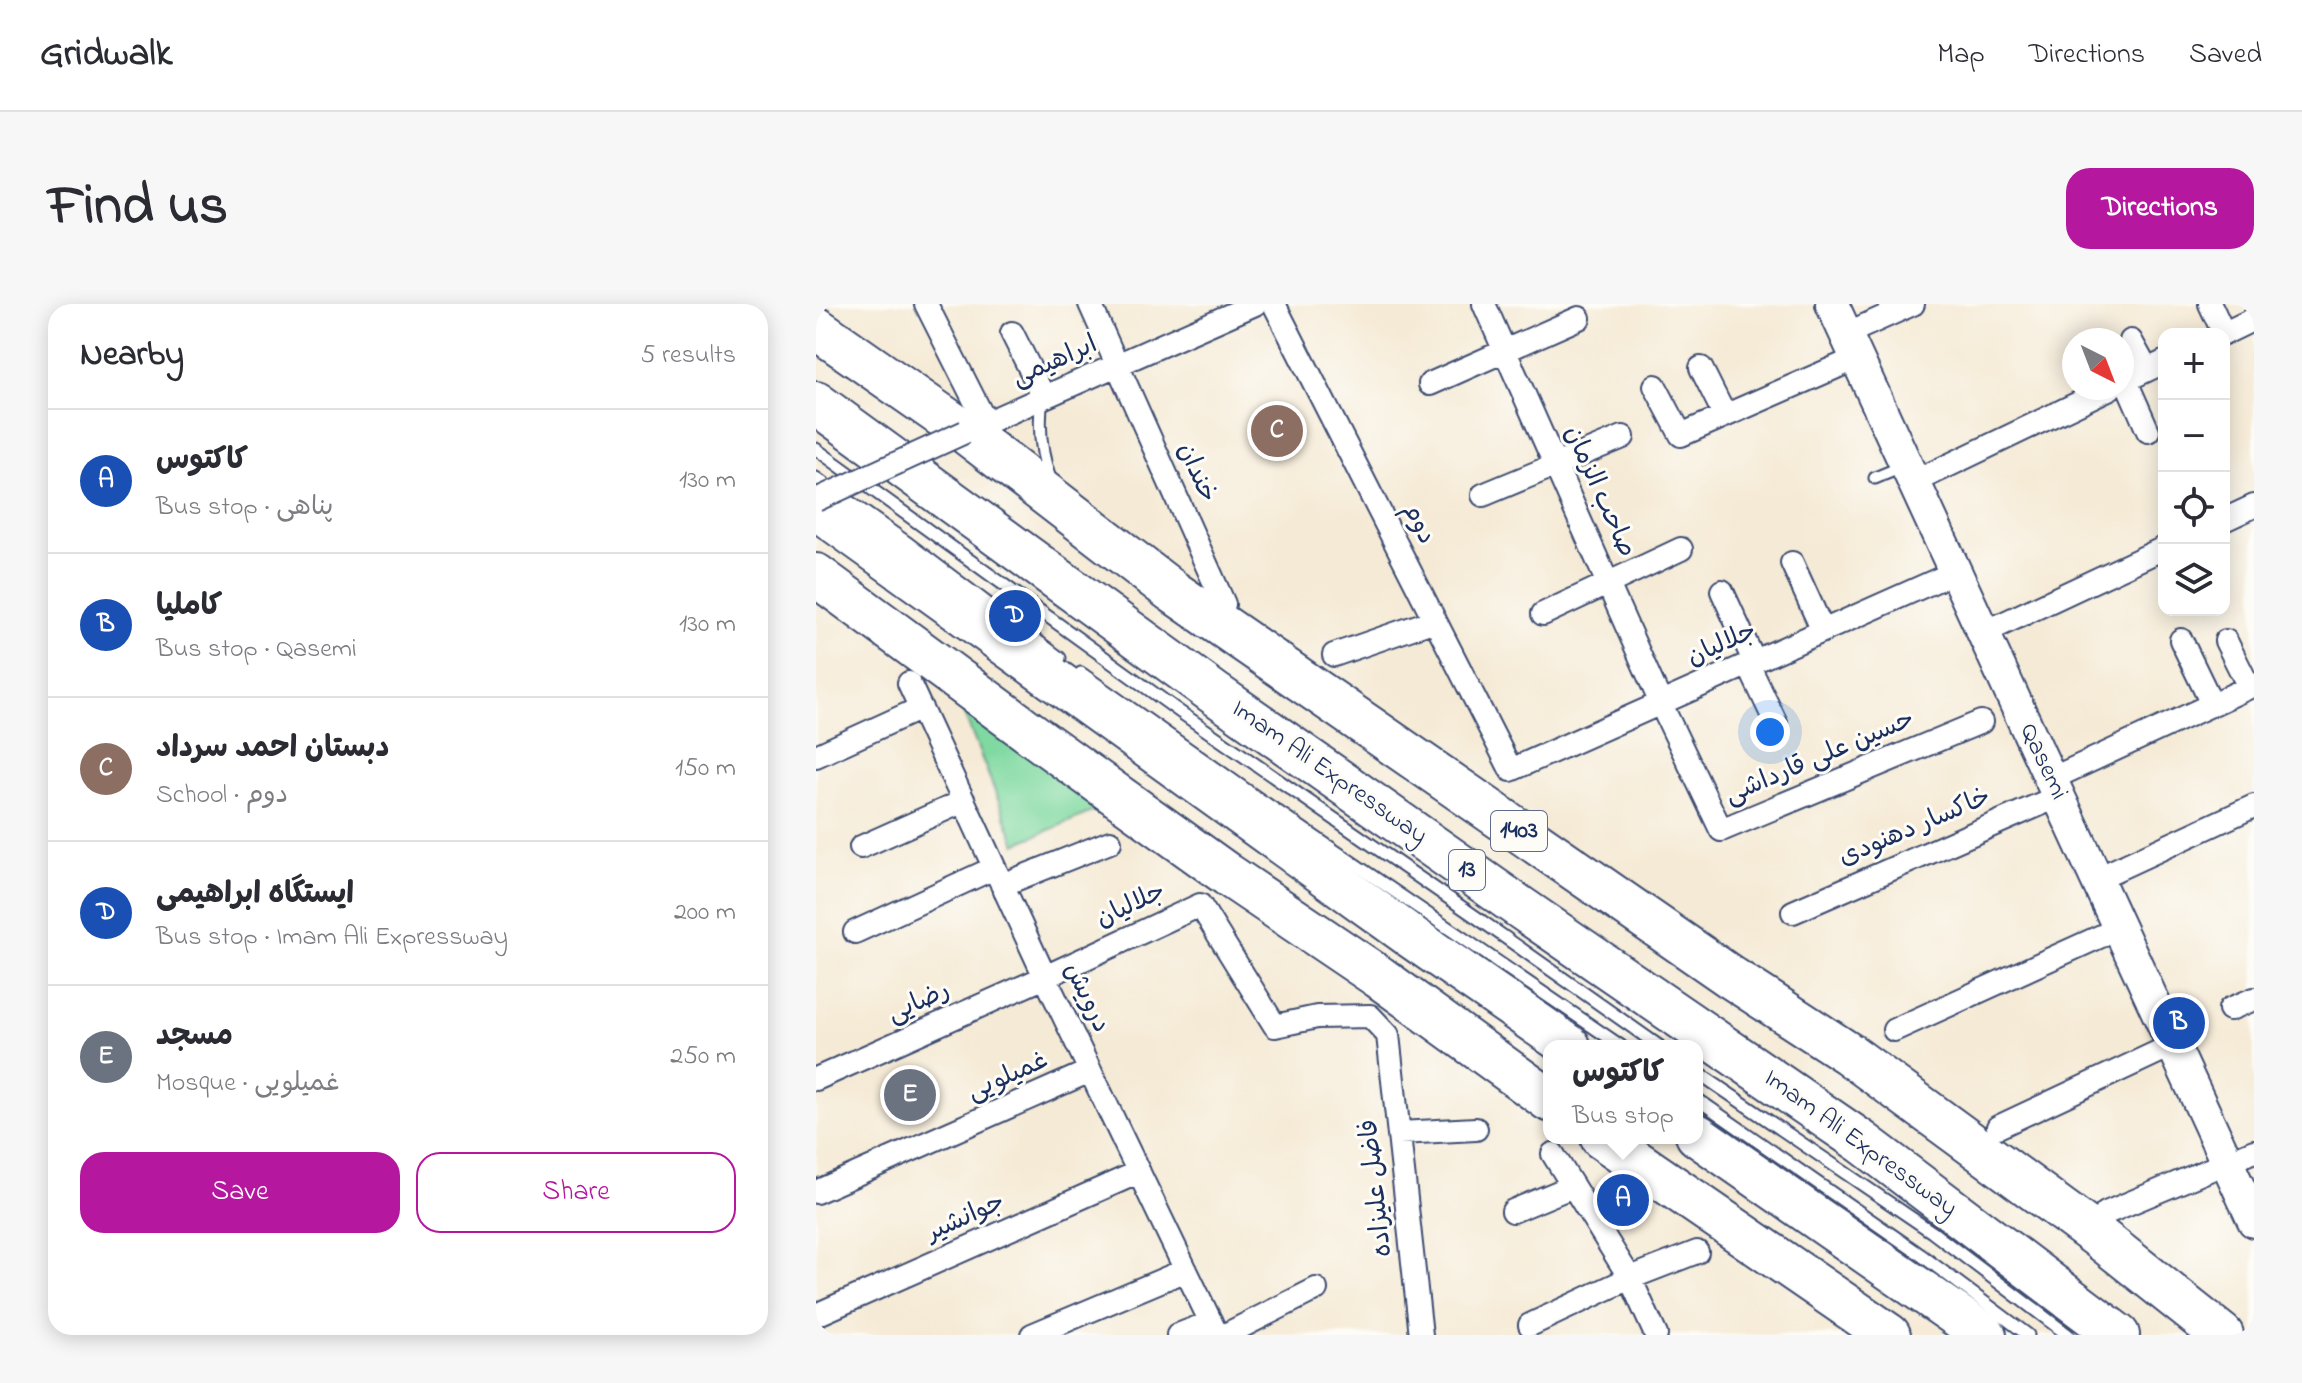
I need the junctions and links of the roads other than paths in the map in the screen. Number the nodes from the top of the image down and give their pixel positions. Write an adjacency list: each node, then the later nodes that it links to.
1 (926, 304): 29 (street)
2 (1090, 304): 18 (street, خندان)
3 (1255, 304): 18 (street, ابراهیمی)
4 (1274, 304): 52 (street, دوم)
5 (1484, 304): 17 (street, صاحب الزمان)
6 (1832, 304): 16 (main road, Qasemi)
7 (1913, 304): 16 (street)
8 (2210, 304): 12 (street)
9 (1579, 318): 17 (street)
10 (2254, 319): 13 (street)
11 (816, 328): 29 (highway, 1403)
12 (2220, 328)
13 (2230, 331)
14 (1012, 333): 24 (street)
15 (2134, 344): 19 (street)
16 (1851, 346): 28 (street); 34 (main road, Qasemi)
17 (1505, 351): 22 (street); 33 (street, صاحب الزمان)
18 (1118, 365): 24 (street, ابراهیمی); 50 (street, خندان)
19 (2156, 366): 21 (street)
20 (1701, 368): 28 (street)
21 (2134, 377)
22 (1430, 384)
23 (1655, 386): 28 (street)
24 (1043, 398): 29 (street, ابراهیمی); 39 (lane)
25 (2082, 400): 34 (street)
26 (2129, 400): 30 (street)
27 (816, 403): 120 (highway, Imam Ali Expressway / 13)
28 (1725, 416)
29 (976, 428): 38 (street, ابراهیمی, bridge); 39 (highway, 1403)
30 (2148, 431)
31 (1623, 437): 33 (street)
32 (816, 449): 85 (lane)
33 (1556, 465): 37 (street); 48 (street, صاحب الزمان)
34 (1910, 474): 36 (lane); 46 (main road, Qasemi)
35 (816, 478): 84 (lane)
36 (1875, 478)
37 (1483, 495)
38 (816, 500)
39 (1060, 505): 121 (highway, 1403)
40 (2254, 506): 42 (street)
41 (816, 508): 83 (highway)
42 (2230, 517)
43 (1681, 549): 48 (street)
44 (2158, 551): 54 (street)
45 (1792, 563): 53 (street)
46 (1955, 572): 53 (street, جلالیان); 54 (main road, Qasemi)
47 (816, 575): 90 (highway)
48 (1608, 582): 51 (street); 61 (street, صاحب الزمان)
49 (1722, 591): 58 (street)
50 (1224, 604)
51 (1543, 614)
52 (1435, 620): 57 (street); 67 (street, دوم)
53 (1823, 631): 58 (street, جلالیان)
54 (1983, 633): 68 (main road, Qasemi)
55 (2181, 640): 62 (street)
56 (2226, 641): 60 (street)
57 (1334, 655)
58 (1751, 663): 61 (street, جلالیان); 65 (street)
59 (909, 683): 63 (street, درویش)
60 (2252, 686): 62 (street, خاکسار دهنودی)
61 (1662, 703): 64 (street, حسین علی قارداشی); 67 (street, جلالیان)
62 (2212, 704): 68 (street, خاکسار دهنودی)
63 (921, 708): 66 (street); 69 (street, درویش)
64 (1981, 722)
65 (1776, 723)
66 (816, 756)
67 (1511, 770)
68 (2055, 788): 74 (main road, Qasemi); 75 (street, خاکسار دهنودی)
69 (964, 801): 72 (street); 73 (street, درویش)
70 (2254, 806): 74 (street)
71 (1110, 842): 73 (street)
72 (861, 847)
73 (998, 876): 77 (street); 78 (street, درویش)
74 (2096, 879): 76 (main road, Qasemi)
75 (1793, 912)
76 (2119, 928): 81 (street); 86 (main road, Qasemi)
77 (855, 932)
78 (1045, 977): 82 (street, جلالیان); 87 (street, درویش); 89 (street, رضایی)
79 (2254, 999): 80 (street)
80 (2230, 1009)
81 (1894, 1030)
82 (1388, 1035): 94 (street, فاضل علیزاده)
83 (1560, 1040)
84 (1612, 1040)
85 (1650, 1040)
86 (2173, 1045): 92 (street); 98 (main road, Qasemi)
87 (1090, 1071): 99 (street, درویش); 101 (street, غمیلویی)
88 (1703, 1076): 119 (lane)
89 (816, 1079)
90 (1543, 1096)
91 (1703, 1103): 118 (lane)
92 (1998, 1127)
93 (1476, 1129): 94 (street)
94 (1399, 1133): 114 (street, فاضل علیزاده)
95 (1703, 1139): 117 (highway)
96 (1611, 1144): 116 (highway)
97 (1553, 1154): 100 (street)
98 (2240, 1156): 103 (street); 104 (main road, Qasemi)
99 (1139, 1172): 106 (street, درویش); 109 (street, جوانشیر)
100 (1573, 1186): 102 (street); 107 (street)
101 (816, 1192)
102 (1513, 1211)
103 (2106, 1213)
104 (2254, 1221)
105 (1697, 1252): 107 (street)
106 (1186, 1270): 111 (street, درویش); 112 (street)
107 (1630, 1278): 110 (street); 115 (street)
108 (1316, 1289): 111 (street)
109 (816, 1315)
110 (1530, 1325)
111 (1217, 1331): 113 (street)
112 (1032, 1335)
113 (1178, 1335)
114 (1421, 1335)
115 (1656, 1335)
116 (1889, 1335)
117 (1985, 1335)
118 (2028, 1335)
119 (2068, 1335)
120 (2118, 1335)
121 (2222, 1335)

